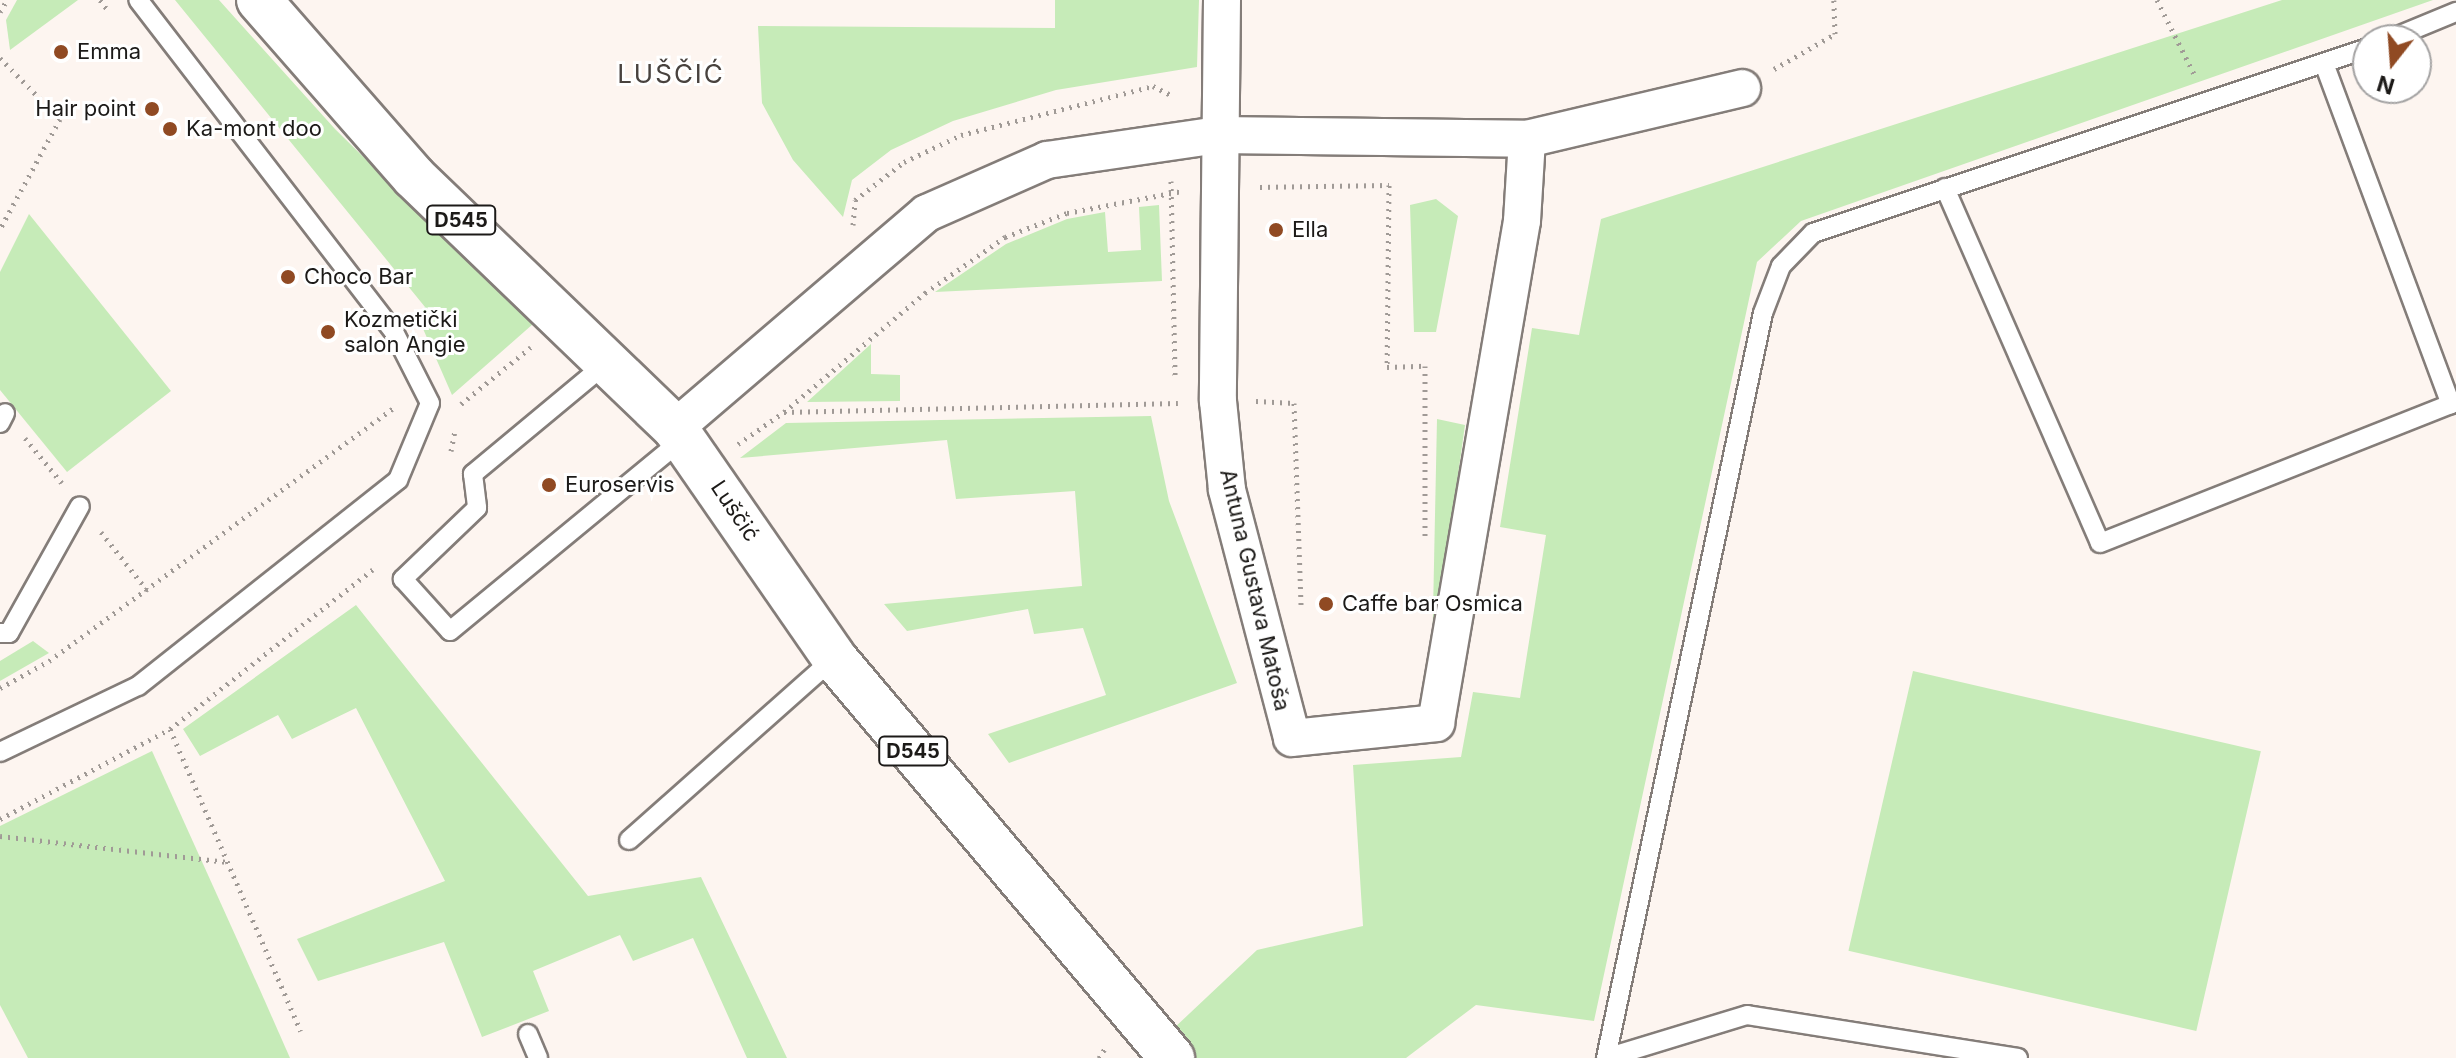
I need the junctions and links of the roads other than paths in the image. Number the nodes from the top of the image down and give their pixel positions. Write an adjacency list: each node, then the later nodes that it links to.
1 (138, 0): 18 (lane)
2 (259, 0): 12 (main road, Luščić / D545)
3 (1222, 0): 9 (street, Antuna Gustava Matoša)
4 (2456, 12): 5 (lane)
5 (2427, 24)
6 (2352, 55): 7 (lane)
7 (2325, 66): 11 (lane); 13 (lane)
8 (1742, 88): 10 (street)
9 (1218, 135): 10 (street); 10 (street, Antuna Gustava Matoša); 14 (street)
10 (1527, 139)
11 (1945, 188): 13 (lane); 23 (lane)
12 (611, 359): 14 (main road, Luščić / D545); 14 (lane)
13 (2454, 403)
14 (679, 433): 17 (main road, Luščić / D545)
15 (80, 506): 16 (lane)
16 (0, 633)
17 (834, 658): 19 (lane); 22 (main road, Luščić / D545)
18 (0, 752)
19 (629, 840)
20 (528, 1034): 21 (lane)
21 (538, 1058)
22 (1172, 1058)
23 (1606, 1058): 24 (lane)
24 (2018, 1058)

